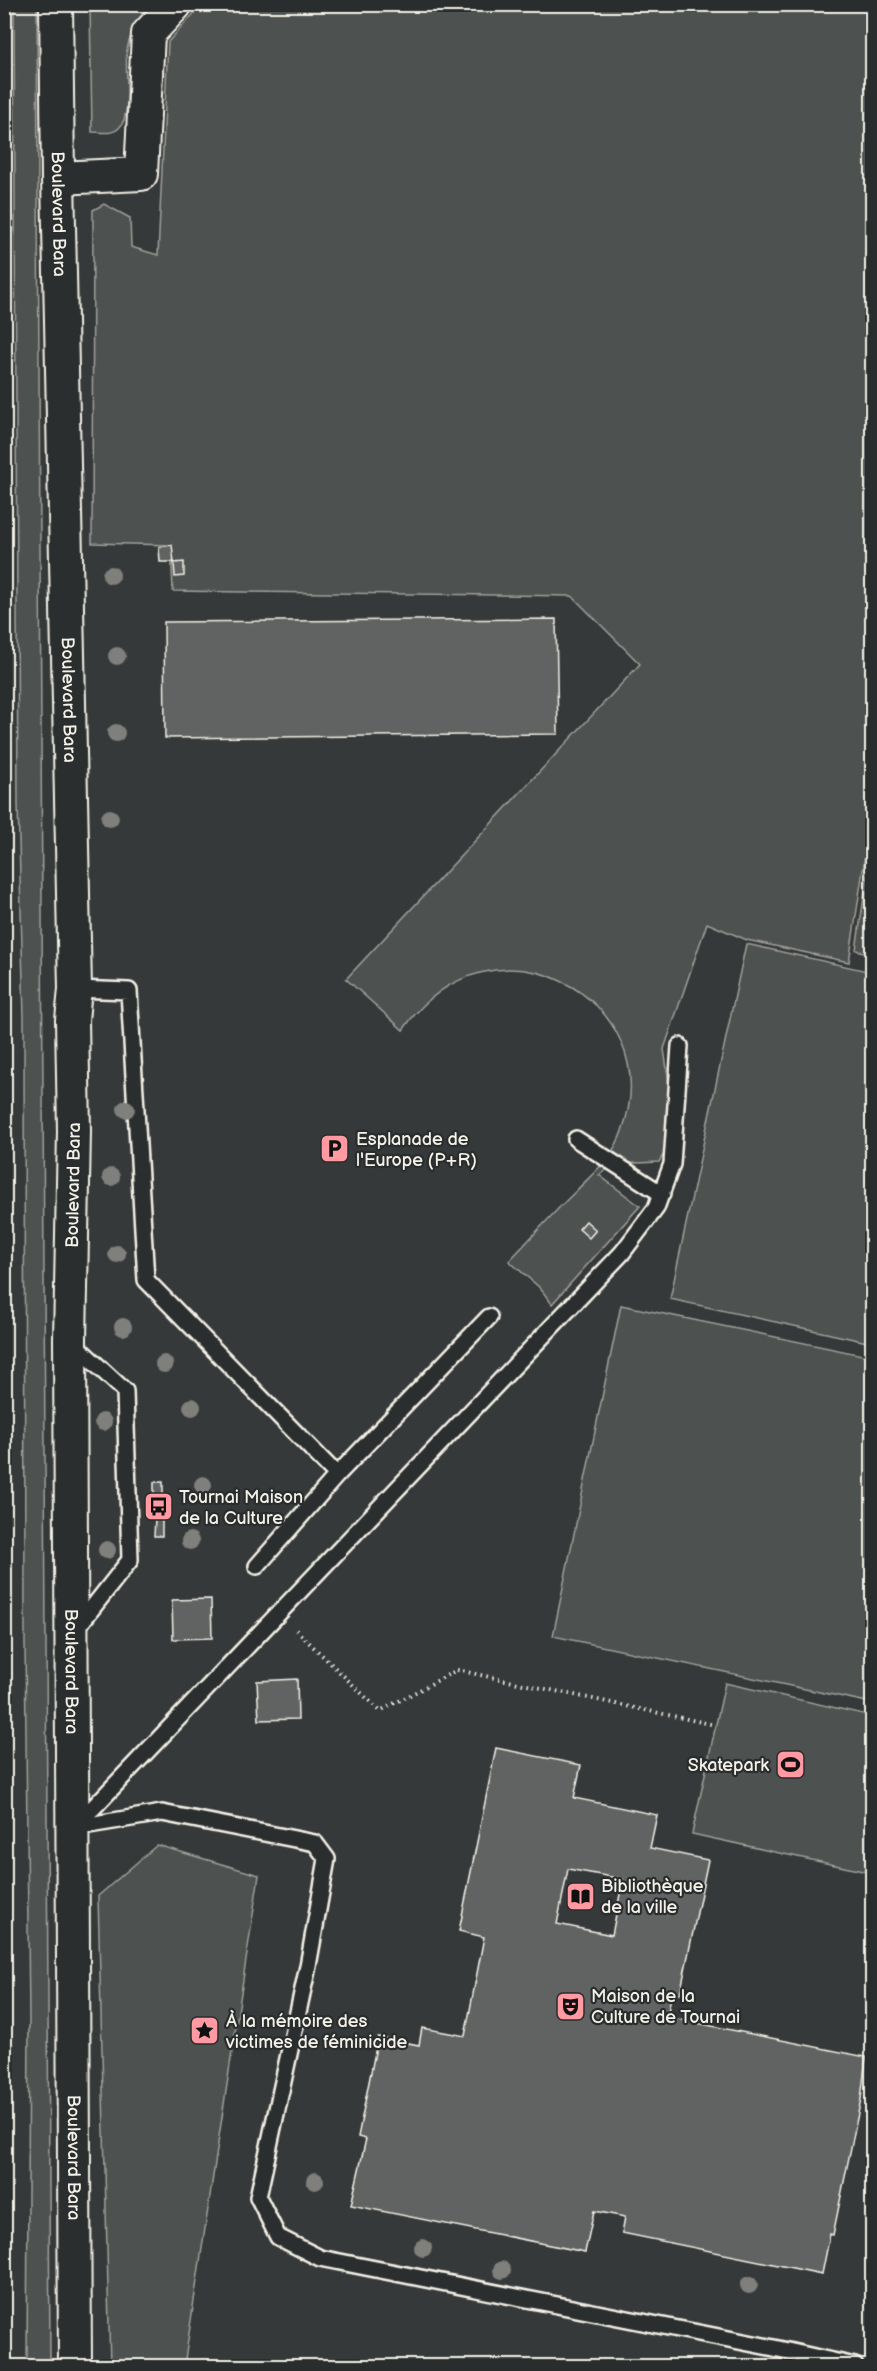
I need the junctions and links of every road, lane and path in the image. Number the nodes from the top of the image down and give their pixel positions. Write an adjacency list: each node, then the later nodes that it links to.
1 (56, 4): 3 (street, Boulevard Bara)
2 (176, 4): 3 (street)
3 (58, 177): 4 (street, Boulevard Bara)
4 (75, 989): 9 (street, Boulevard Bara); 10 (lane)
5 (680, 1046): 7 (lane)
6 (576, 1139): 7 (lane)
7 (662, 1194): 12 (lane)
8 (489, 1317): 10 (lane)
9 (70, 1340): 13 (street, Boulevard Bara); 13 (lane)
10 (337, 1475): 11 (lane)
11 (257, 1566)
12 (279, 1613): 14 (path); 15 (lane)
13 (71, 1635): 15 (street, Boulevard Bara)
14 (715, 1725)
15 (71, 1828): 16 (street, Boulevard Bara); 17 (lane)
16 (75, 2367)
17 (855, 2367)

